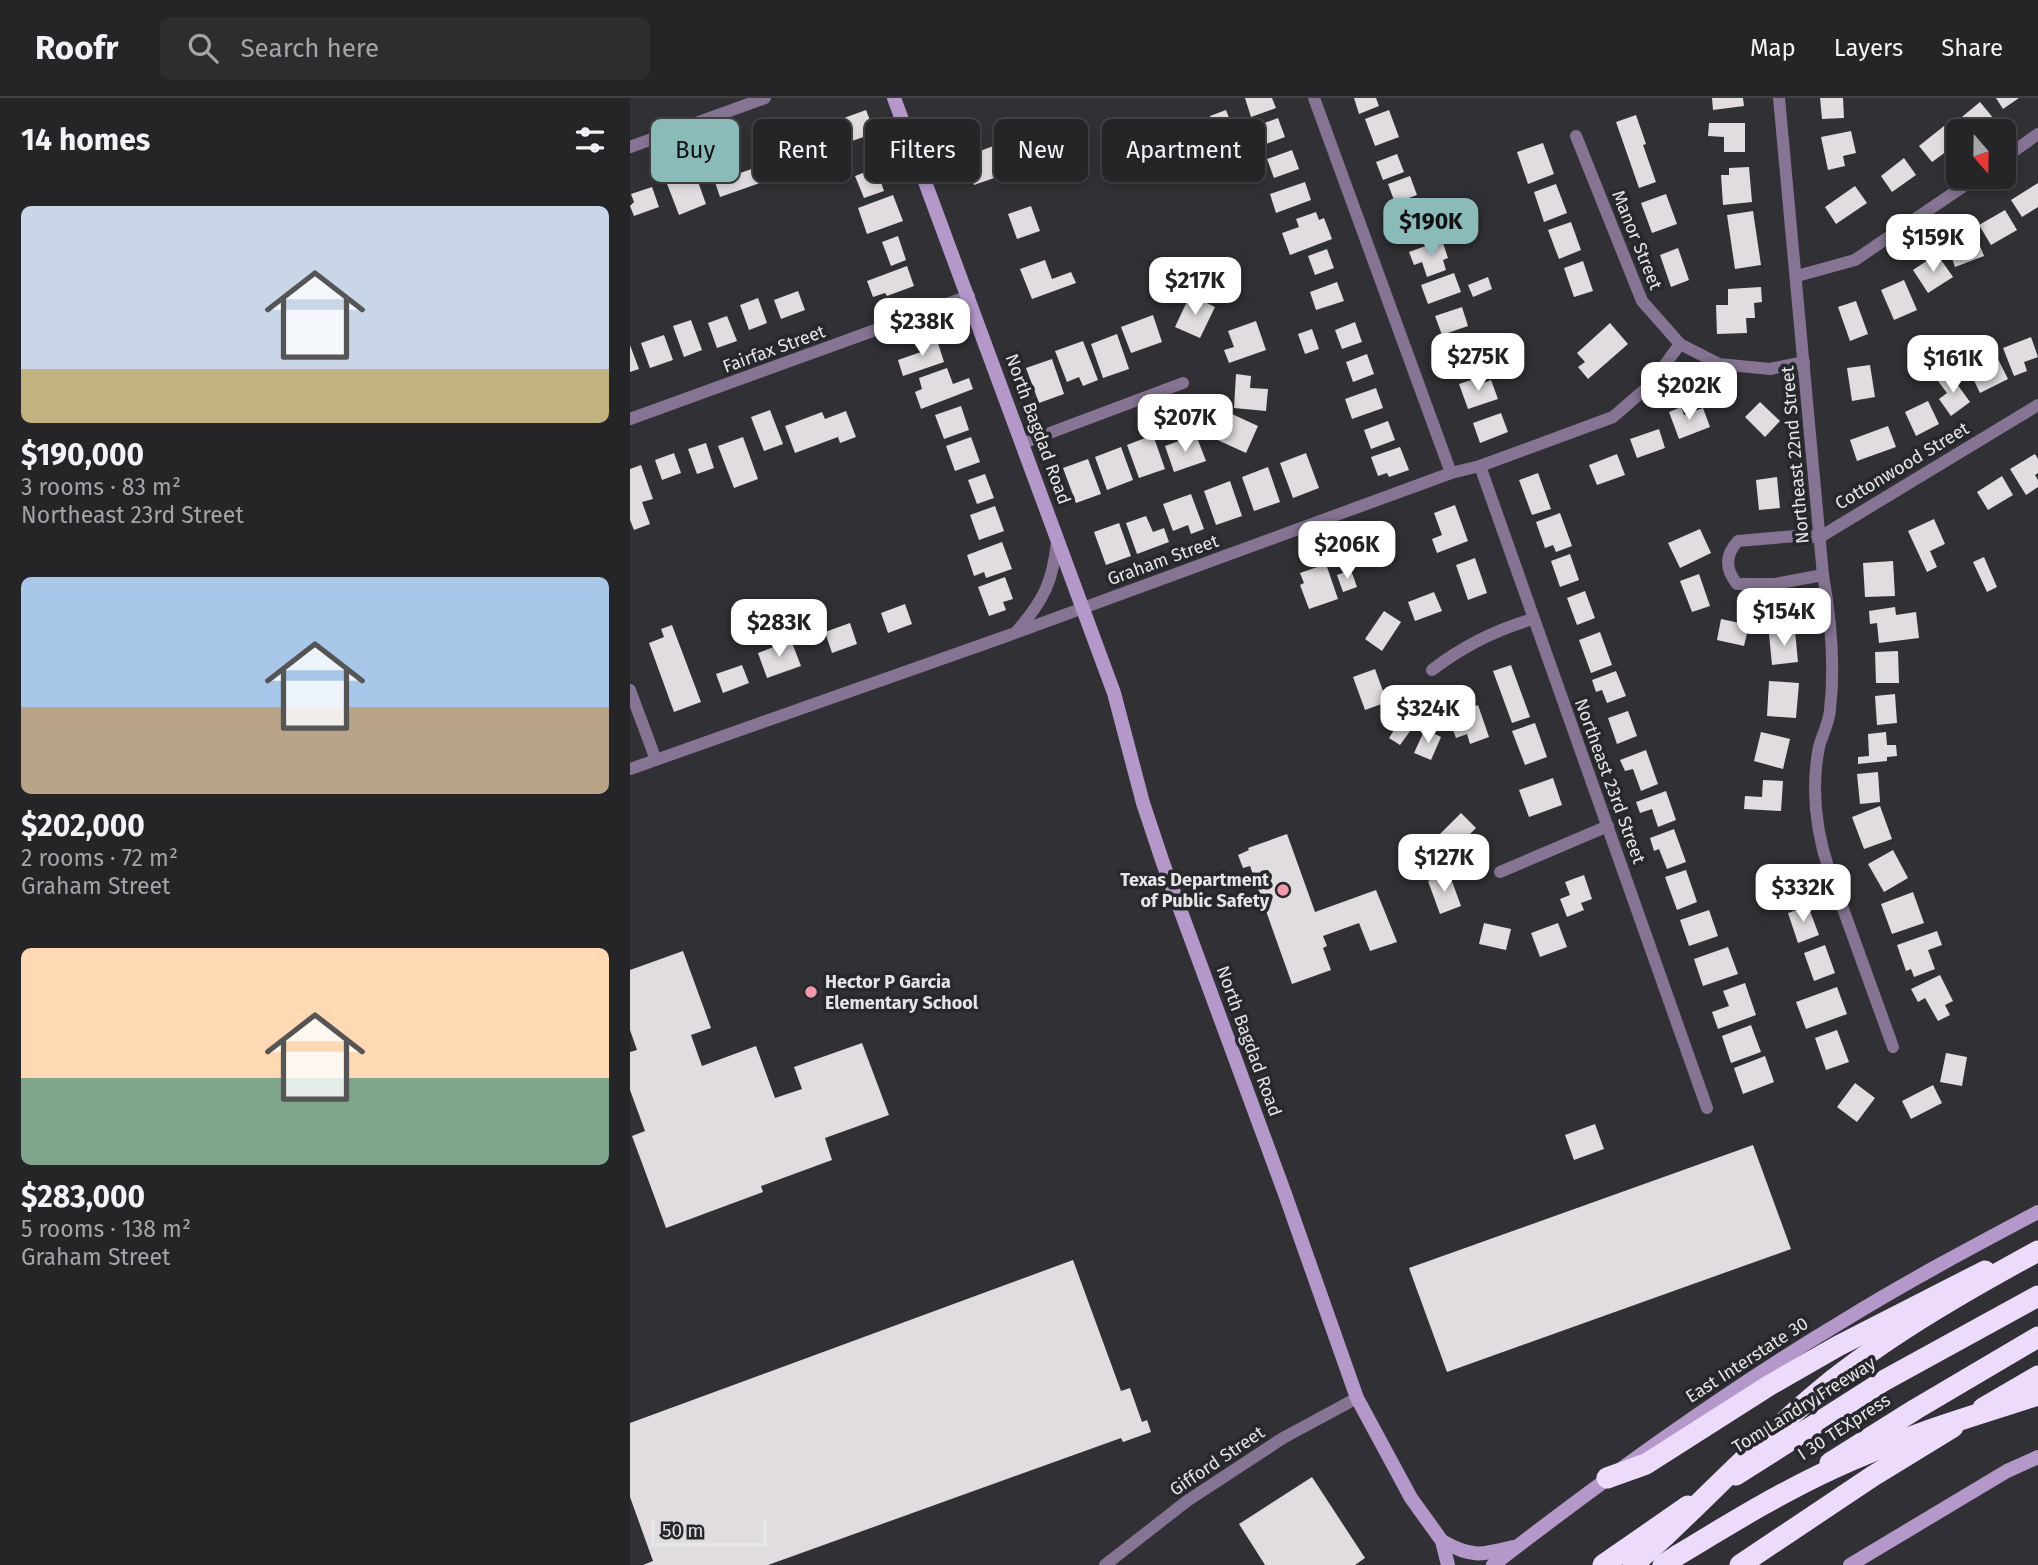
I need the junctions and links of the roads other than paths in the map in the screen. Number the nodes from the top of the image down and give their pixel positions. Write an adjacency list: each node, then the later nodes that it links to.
1 (765, 98): 7 (street)
2 (894, 98): 11 (street, North Bagdad Road)
3 (1314, 98): 19 (street)
4 (1779, 98): 10 (street, Northeast 22nd Street)
5 (2038, 134): 8 (street)
6 (1576, 136): 12 (street, Manor Street)
7 (630, 147)
8 (2016, 150)
9 (1959, 189): 10 (street)
10 (1797, 276): 13 (street, Northeast 22nd Street)
11 (969, 296): 16 (street, Fairfax Street); 17 (street, North Bagdad Road)
12 (1680, 344): 13 (street, Manor Street); 18 (street, Graham Street)
13 (1804, 362): 21 (street, Northeast 22nd Street)
14 (1183, 383): 17 (street)
15 (2038, 405): 21 (street, Cottonwood Street)
16 (630, 419)
17 (1023, 443): 20 (street, North Bagdad Road)
18 (1480, 466): 19 (street, Graham Street); 24 (street, Northeast 23rd Street)
19 (1451, 473): 23 (street, Graham Street)
20 (1057, 537): 23 (street, North Bagdad Road); 25 (street, North Bagdad Road)
21 (1820, 537): 22 (street, Northeast 22nd Street); 22 (street)
22 (1823, 575): 32 (street, Northeast 22nd Street)
23 (1083, 608): 25 (street, Graham Street); 40 (street, North Bagdad Road)
24 (1533, 619): 26 (street); 30 (street, Northeast 23rd Street)
25 (1015, 633): 28 (street, Graham Street)
26 (1432, 670)
27 (630, 690): 28 (street)
28 (656, 760): 29 (street, Graham Street)
29 (630, 769)
30 (1608, 826): 31 (street); 33 (street, Northeast 23rd Street)
31 (1500, 872)
32 (1893, 1047)
33 (1707, 1108)
34 (2038, 1212): 42 (street, East Interstate 30)
35 (2038, 1249): 42 (highway); 49 (highway, bridge)
36 (2038, 1296): 48 (highway, Tom Landry Freeway)
37 (2038, 1337): 51 (highway, I 30 TEXpress)
38 (2038, 1376): 52 (highway)
39 (2038, 1395): 50 (highway, bridge)
40 (1357, 1398): 43 (street, North Bagdad Road); 45 (street, Gifford Street)
41 (2038, 1457): 53 (street)
42 (1607, 1478): 44 (street, East Interstate 30)
43 (1442, 1541): 44 (street); 46 (street, North Bagdad Road)
44 (1518, 1545): 47 (street, East Interstate 30)
45 (1105, 1565)
46 (1448, 1565)
47 (1493, 1565)
48 (1603, 1565)
49 (1633, 1565)
50 (1663, 1565)
51 (1681, 1565)
52 (1740, 1565)
53 (1850, 1565)

